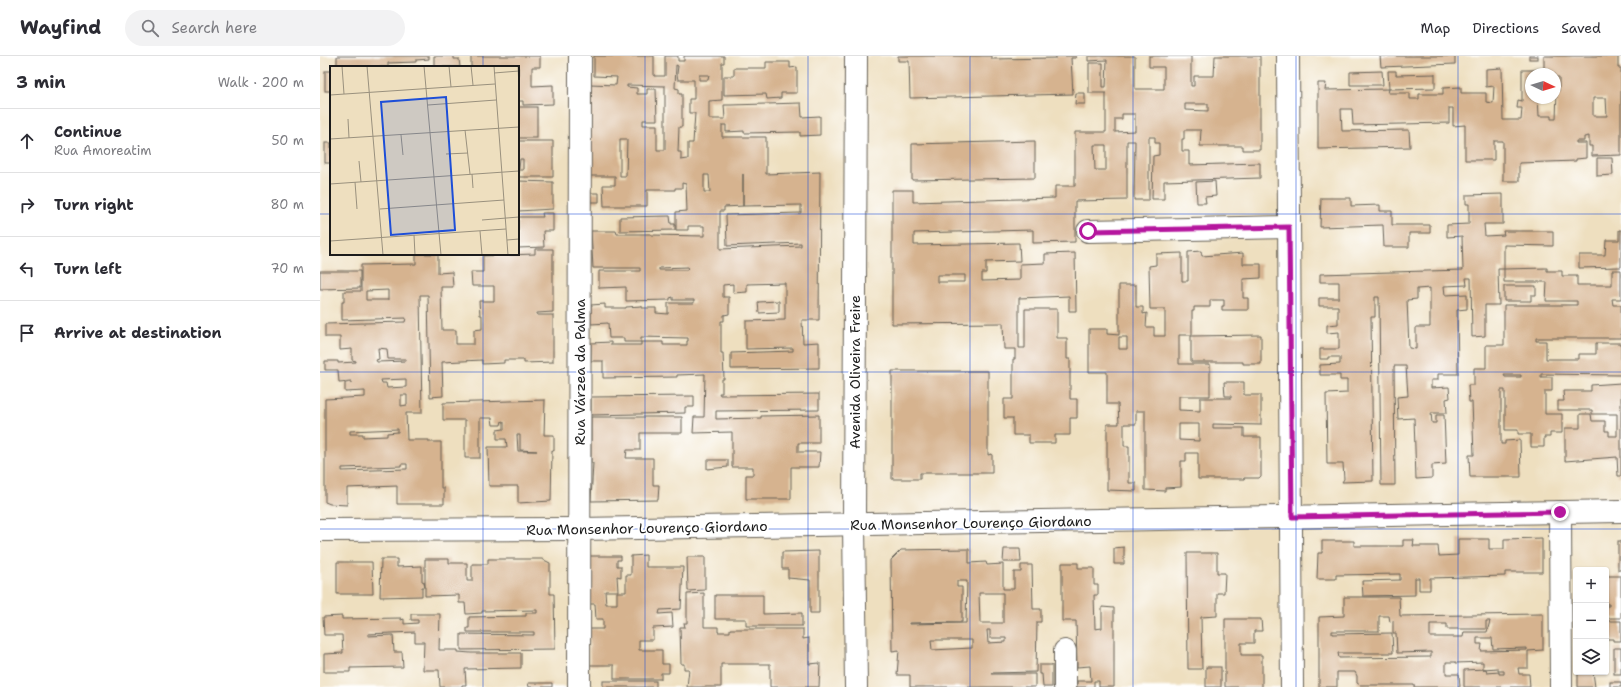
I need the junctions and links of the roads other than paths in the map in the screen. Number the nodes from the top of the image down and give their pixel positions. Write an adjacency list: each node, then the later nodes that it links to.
1 (580, 56): 10 (street, Rua Várzea da Palma)
2 (856, 56): 9 (street, Avenida Oliveira Freire)
3 (1288, 56): 4 (street)
4 (1289, 227): 5 (street); 8 (street)
5 (1088, 231)
6 (1621, 511): 7 (street, Rua Monsenhor Lourenço Giordano)
7 (1560, 512): 8 (street, Rua Monsenhor Lourenço Giordano); 17 (street)
8 (1292, 517): 9 (street, Rua Monsenhor Lourenço Giordano); 16 (street)
9 (854, 524): 10 (street, Rua Monsenhor Lourenço Giordano); 14 (street, Avenida Oliveira Freire)
10 (580, 529): 11 (street, Rua Monsenhor Lourenço Giordano); 13 (street, Rua Várzea da Palma)
11 (320, 530)
12 (1065, 651): 15 (street)
13 (579, 687)
14 (856, 687)
15 (1065, 687)
16 (1292, 687)
17 (1561, 687)

